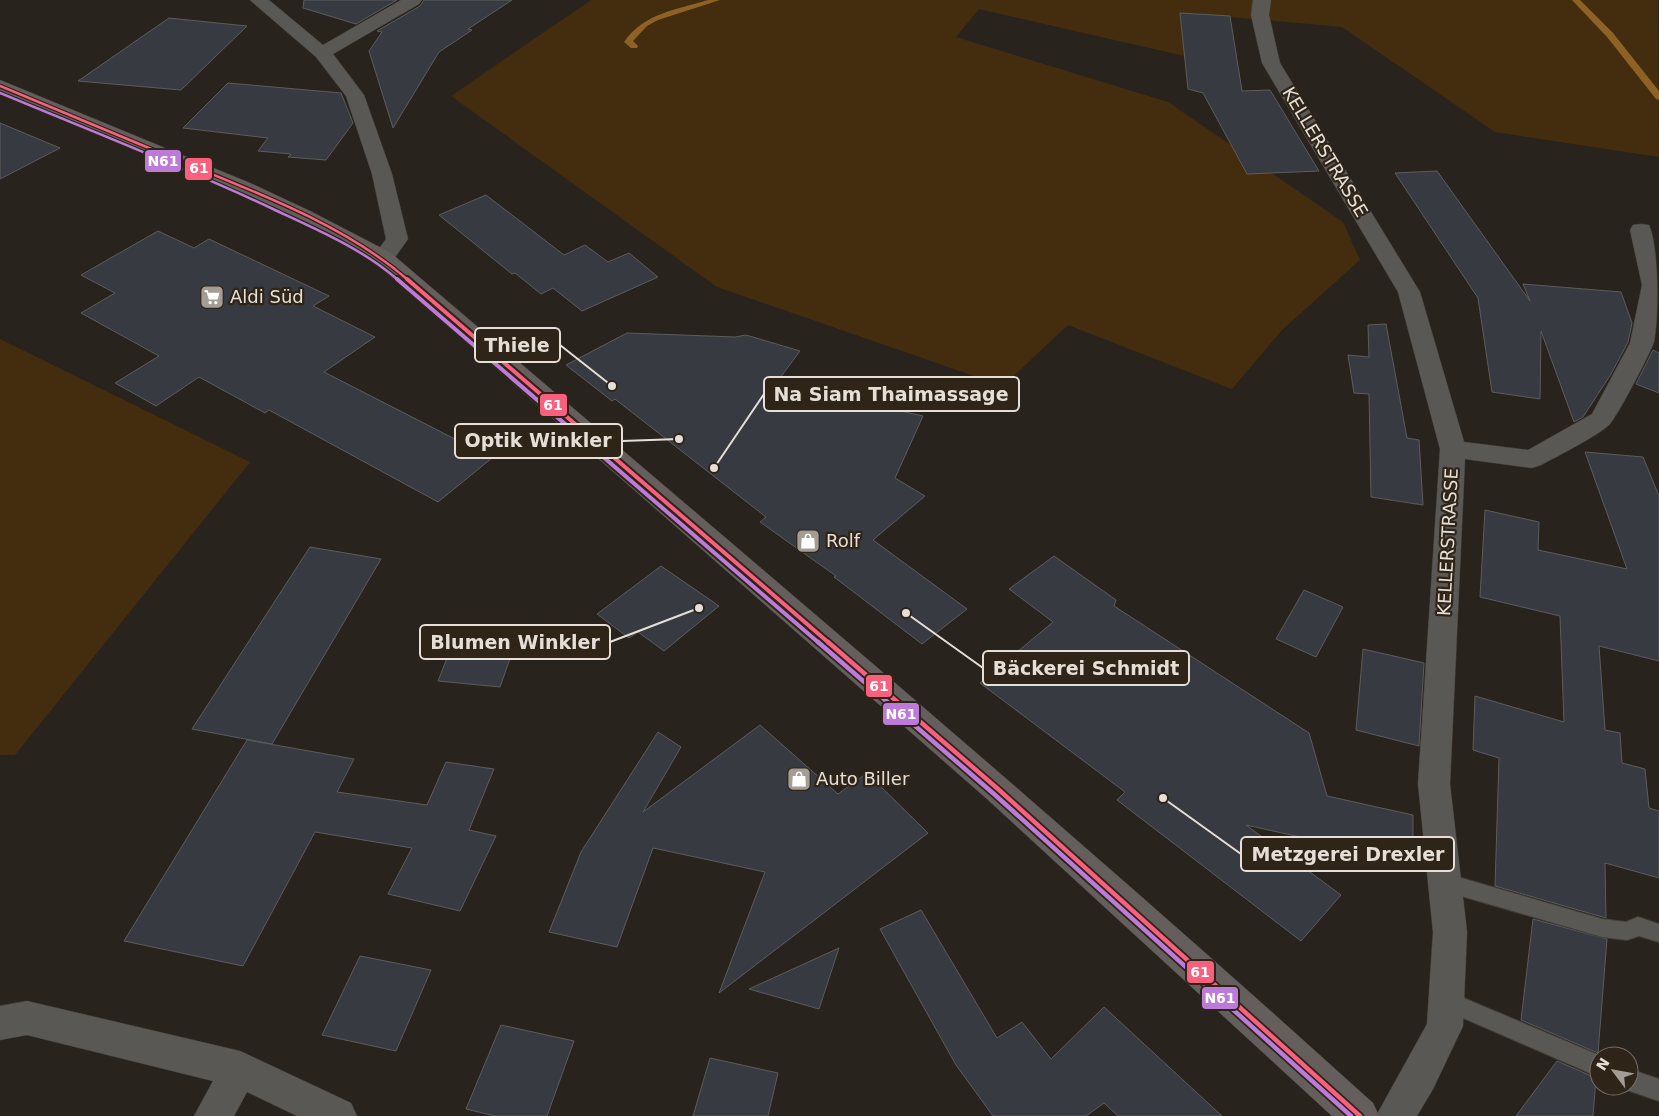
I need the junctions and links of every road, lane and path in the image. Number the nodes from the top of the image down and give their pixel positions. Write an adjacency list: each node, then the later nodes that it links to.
1 (258, 0): 4 (street)
2 (413, 0): 4 (street)
3 (1262, 0): 8 (street, KELLERSTRASSE)
4 (322, 53): 7 (street)
5 (0, 86): 7 (main road)
6 (1640, 230): 8 (street)
7 (383, 258): 19 (main road)
8 (1454, 449): 9 (street, KELLERSTRASSE)
9 (1444, 882): 10 (lane); 11 (street, KELLERSTRASSE)
10 (1659, 933)
11 (1447, 1001): 13 (lane); 20 (street, KELLERSTRASSE)
12 (0, 1024): 14 (street)
13 (1589, 1062)
14 (240, 1069): 17 (street); 18 (street)
15 (1639, 1083): 16 (lane)
16 (1659, 1090)
17 (213, 1116)
18 (338, 1116)
19 (1360, 1116)
20 (1395, 1116)

